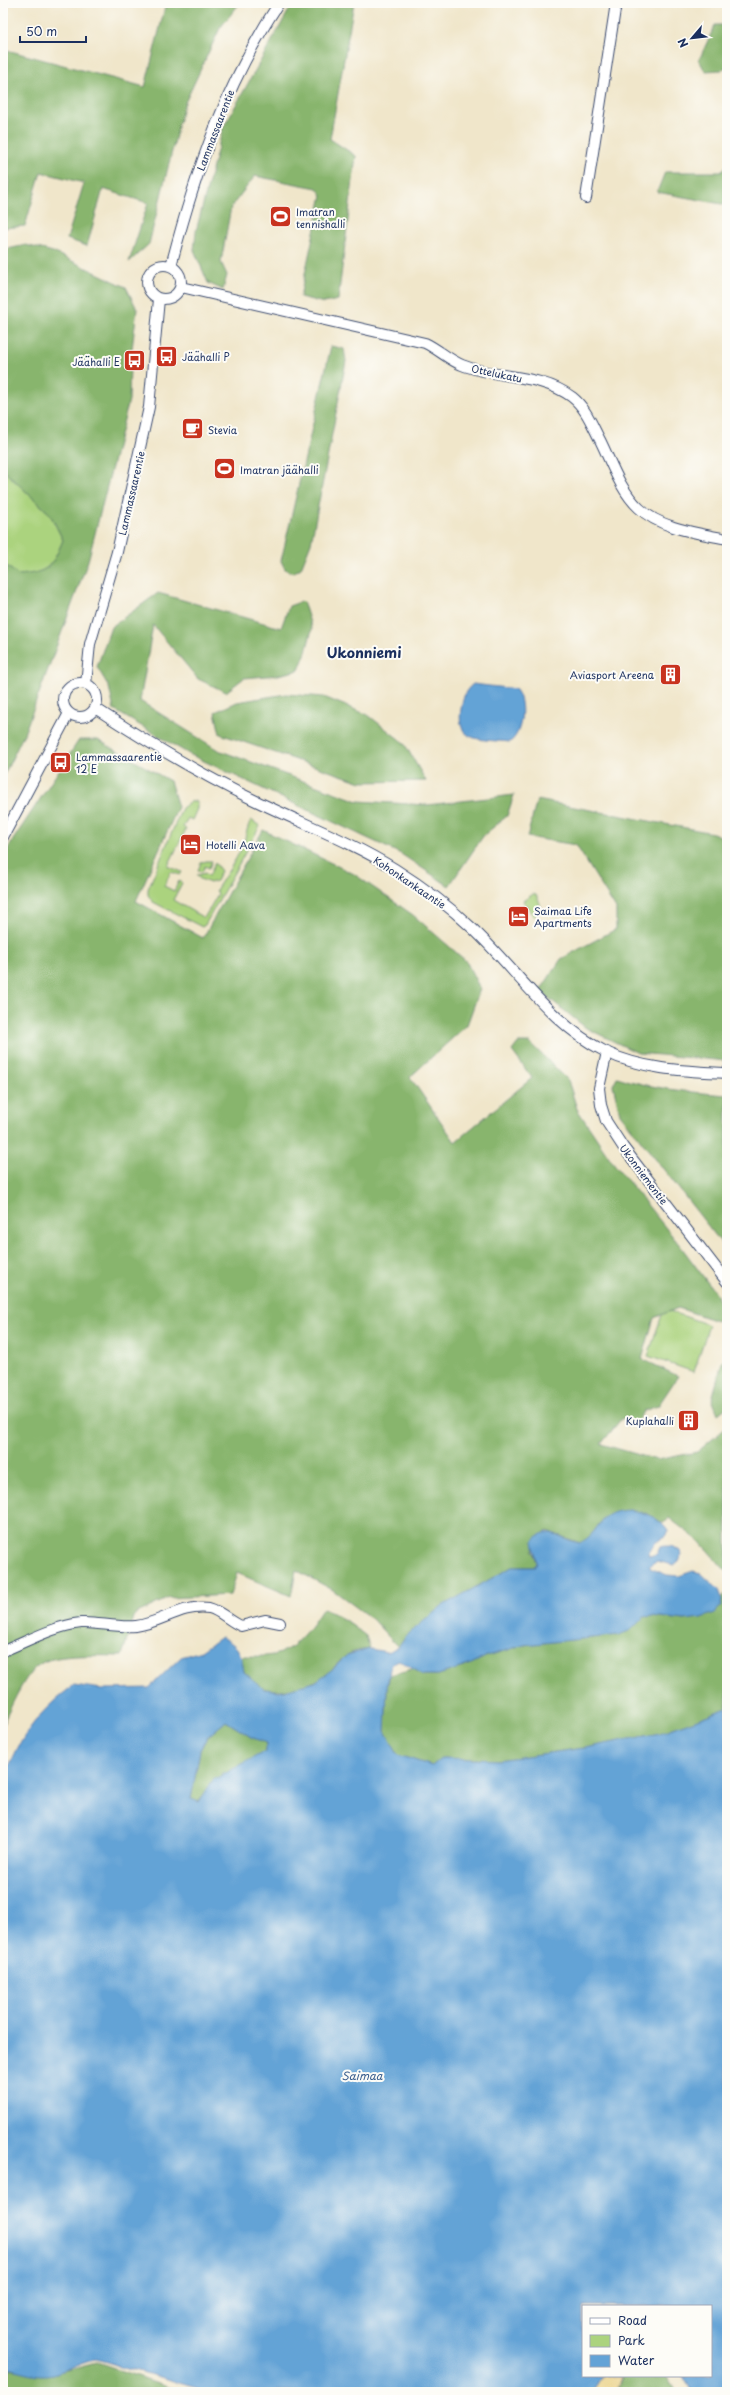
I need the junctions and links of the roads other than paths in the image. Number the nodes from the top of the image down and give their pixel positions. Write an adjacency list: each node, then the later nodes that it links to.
1 (279, 3): 4 (street, Lammassaarentie)
2 (616, 3): 3 (street)
3 (586, 198)
4 (171, 266): 5 (street); 6 (street)
5 (181, 287): 6 (street); 7 (street, Ottelukatu)
6 (159, 299): 8 (street, Lammassaarentie)
7 (727, 539)
8 (86, 684): 9 (street); 10 (street)
9 (95, 708): 10 (street); 12 (street, Kohonkankaantie)
10 (69, 713): 11 (street)
11 (3, 837)
12 (607, 1052): 13 (street, Kohonkankaantie); 14 (street, Ukonniementie)
13 (727, 1073)
14 (727, 1282)
15 (280, 1623): 16 (street)
16 (3, 1651)

